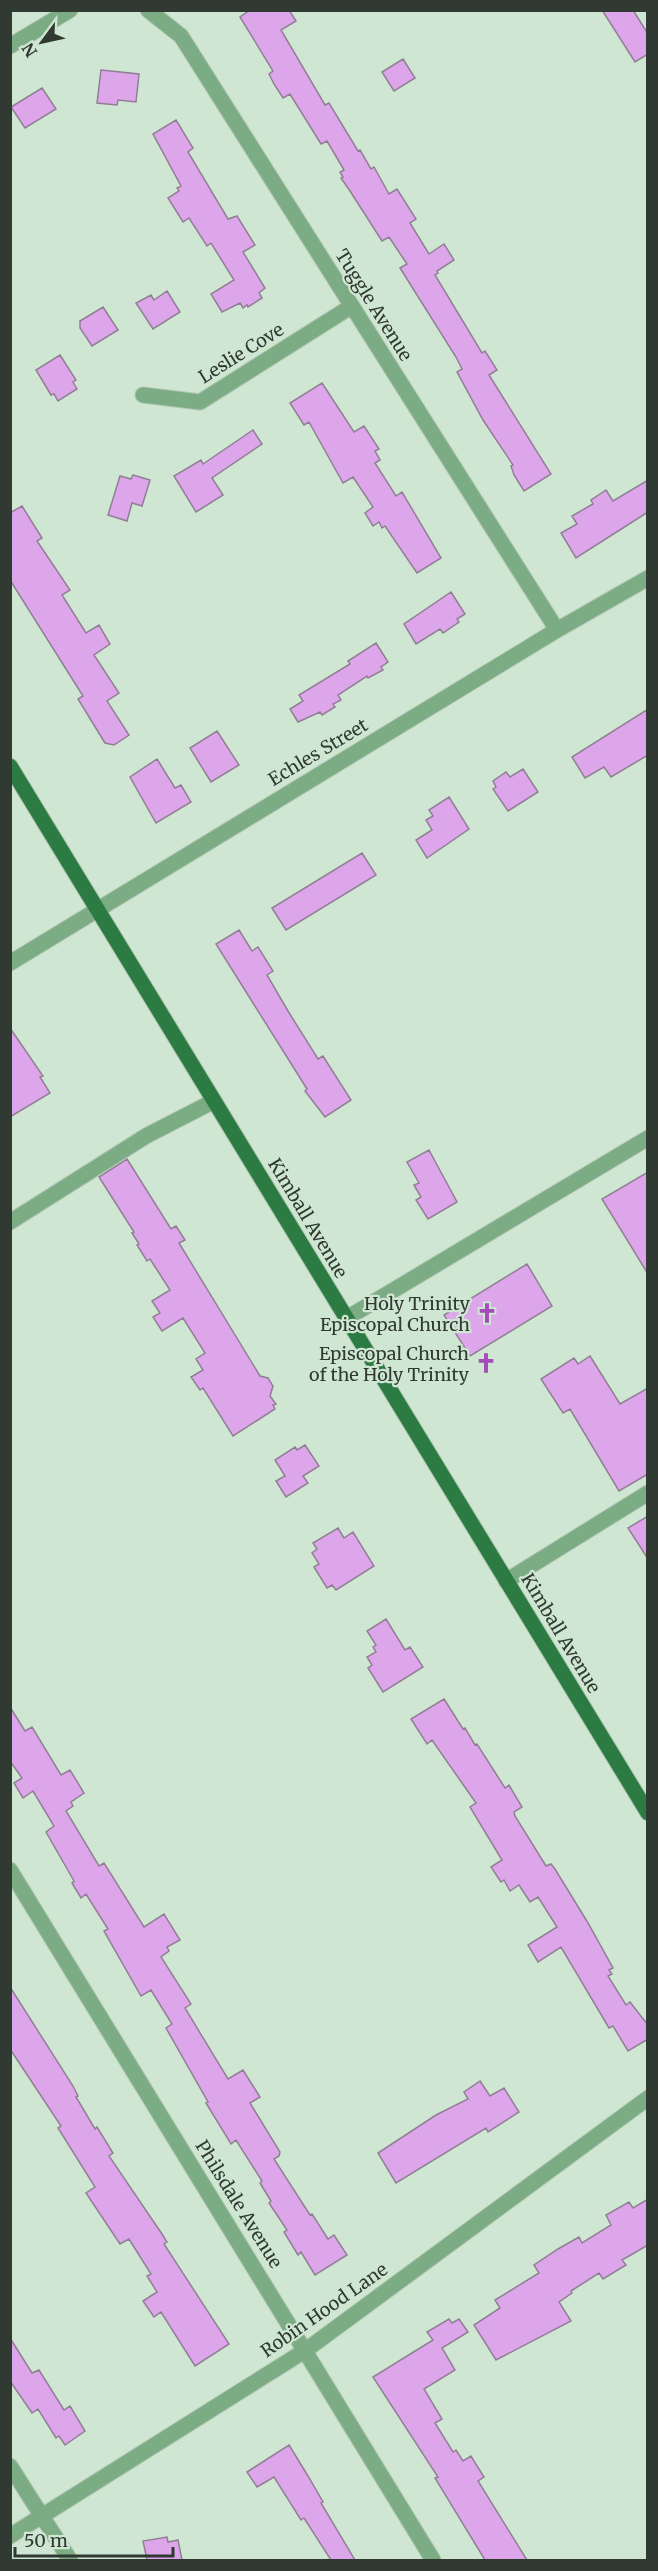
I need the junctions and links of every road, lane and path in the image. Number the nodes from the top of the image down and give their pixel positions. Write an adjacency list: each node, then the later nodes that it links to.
1 (70, 10): 3 (street)
2 (148, 10): 4 (street, Tuggle Avenue)
3 (10, 46)
4 (352, 306): 5 (street, Leslie Cove); 7 (street, Tuggle Avenue)
5 (143, 395)
6 (648, 578): 7 (street, Echles Street)
7 (557, 630): 9 (street, Echles Street)
8 (10, 766): 9 (main road, Kimball Avenue)
9 (97, 908): 10 (street, Echles Street); 11 (main road, Kimball Avenue)
10 (10, 963)
11 (214, 1101): 13 (street); 14 (main road, Kimball Avenue)
12 (648, 1138): 14 (street)
13 (10, 1222)
14 (347, 1318): 16 (main road, Kimball Avenue)
15 (648, 1493): 16 (street)
16 (506, 1581): 17 (main road, Kimball Avenue)
17 (648, 1813)
18 (10, 1870): 20 (street, Philsdale Avenue)
19 (648, 2098): 20 (street, Robin Hood Lane)
20 (306, 2350): 22 (street, Robin Hood Lane); 25 (street, Philsdale Avenue)
21 (10, 2466): 22 (street)
22 (42, 2517): 23 (street, Robin Hood Lane); 24 (street)
23 (10, 2536)
24 (70, 2560)
25 (433, 2560)

